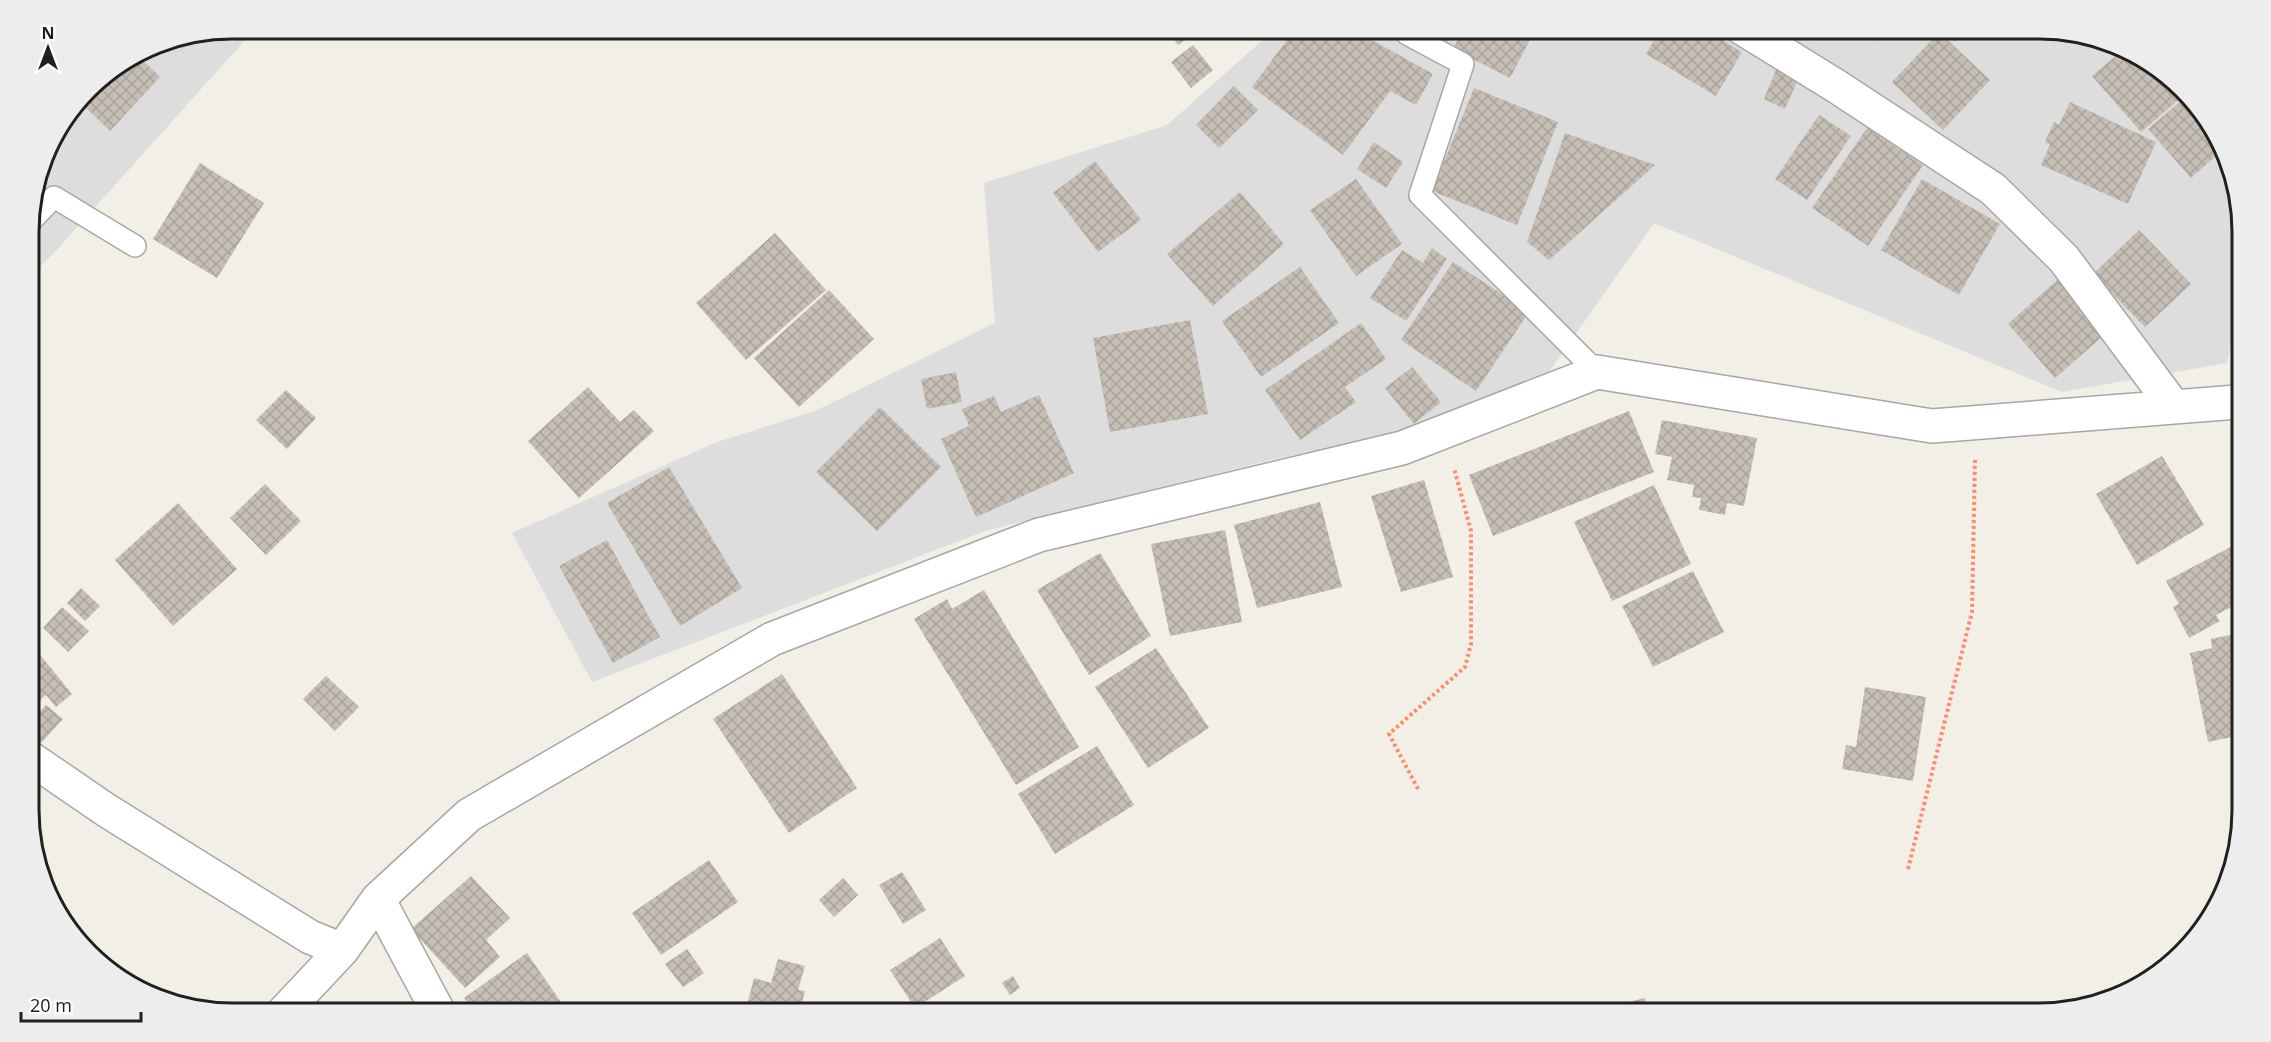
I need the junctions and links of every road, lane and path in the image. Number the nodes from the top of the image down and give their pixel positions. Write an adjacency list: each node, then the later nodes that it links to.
1 (1416, 39): 5 (lane)
2 (1760, 39): 7 (street)
3 (40, 211): 4 (lane)
4 (135, 246)
5 (1597, 372): 8 (street); 9 (street)
6 (2232, 403): 7 (street)
7 (2174, 407): 8 (street)
8 (1976, 420): 12 (path)
9 (1444, 431): 11 (path); 13 (street)
10 (39, 764): 14 (street)
11 (1418, 789)
12 (1908, 869)
13 (378, 899): 14 (street); 16 (street)
14 (342, 950): 15 (street)
15 (293, 1003)
16 (434, 1003)

